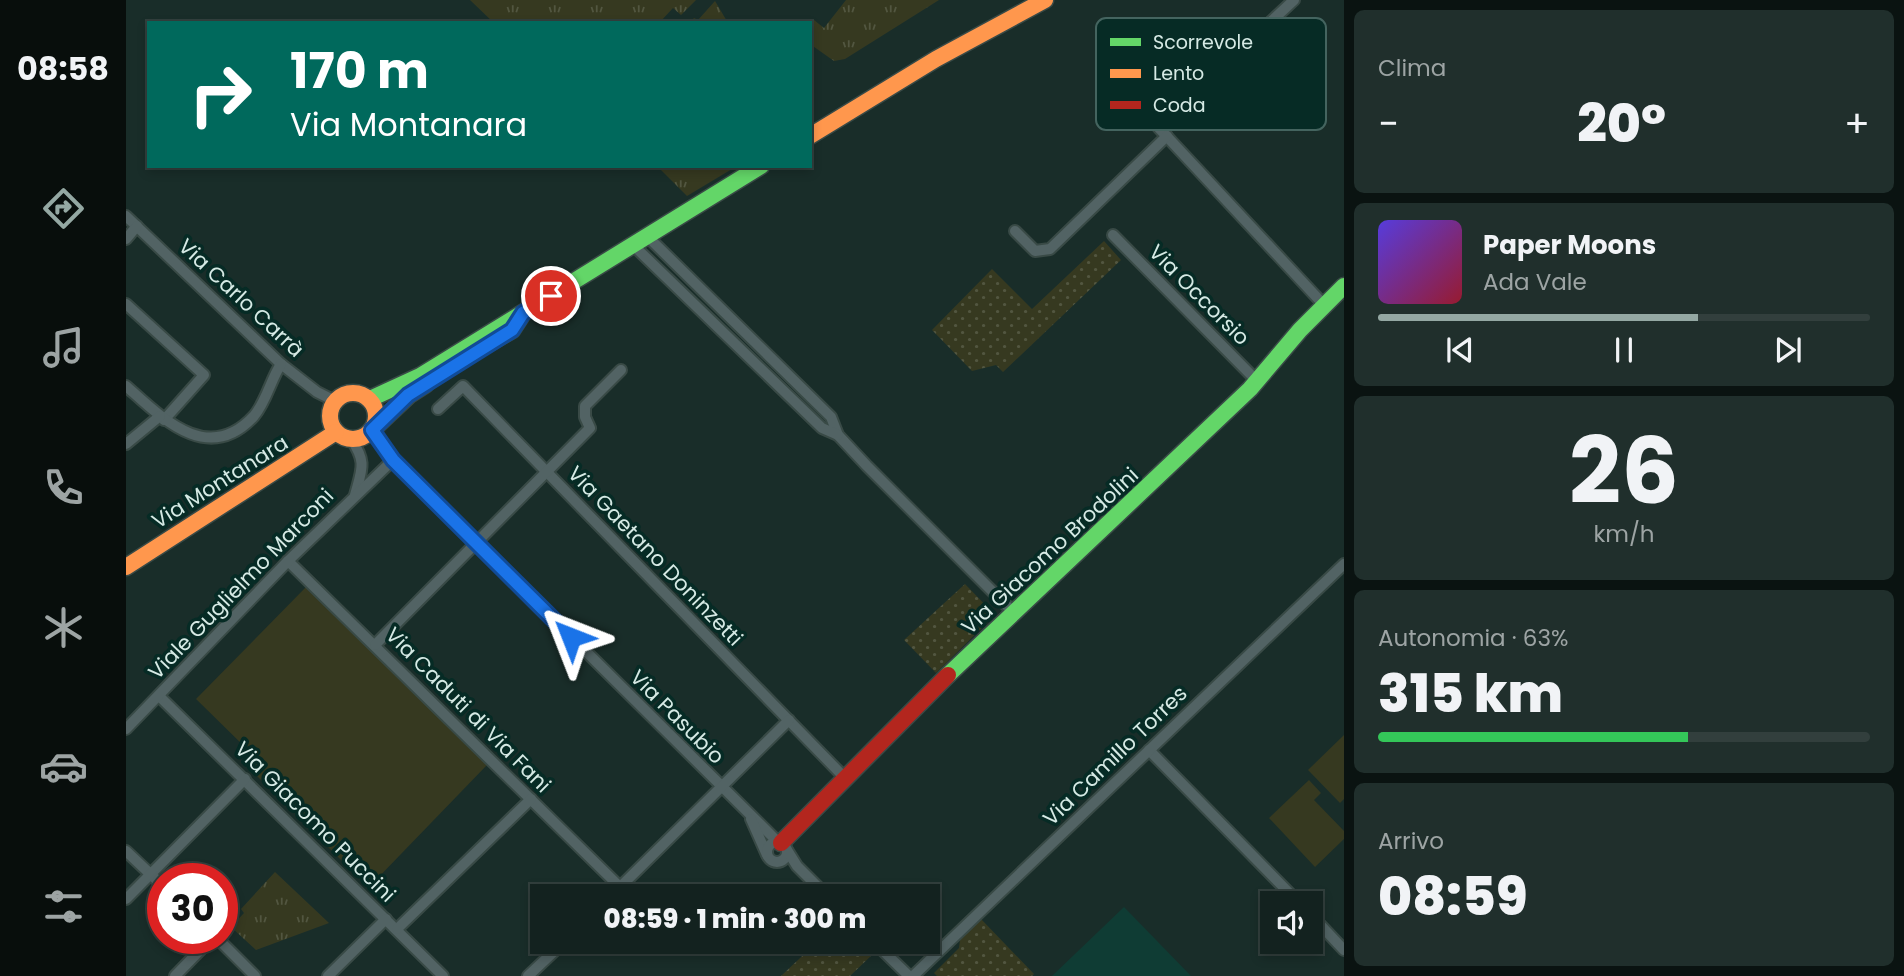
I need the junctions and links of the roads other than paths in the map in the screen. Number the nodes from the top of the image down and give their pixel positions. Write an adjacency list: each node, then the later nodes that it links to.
1 (1045, 0): 5 (main road)
2 (1294, 0): 3 (street)
3 (1275, 18)
4 (1161, 130): 6 (street)
5 (812, 135)
6 (1167, 136): 10 (street); 16 (street)
7 (758, 168): 13 (main road)
8 (126, 216): 9 (street, Via Carlo Carrà)
9 (137, 226): 12 (street); 18 (street, Via Carlo Carrà)
10 (1015, 231)
11 (1113, 235): 20 (street, Via Occorsio)
12 (126, 239)
13 (640, 241): 17 (main road); 28 (street); 28 (street)
14 (1344, 286): 16 (main road, Via Giacomo Brodolini)
15 (126, 304): 25 (street)
16 (1324, 305): 20 (main road, Via Giacomo Brodolini)
17 (523, 313): 22 (main road); 26 (main road)
18 (281, 364): 23 (street, Via Carlo Carrà); 25 (street)
19 (621, 370): 32 (street)
20 (1257, 382): 38 (main road, Via Giacomo Brodolini)
21 (126, 386): 25 (street)
22 (370, 399): 23 (main road); 26 (main road)
23 (335, 401): 27 (main road)
24 (438, 409): 32 (street, Via Gaetano Doninzetti)
25 (162, 418): 30 (street)
26 (372, 430): 29 (main road); 31 (street, Via Pasubio)
27 (336, 432): 29 (main road); 37 (main road, Via Montanara)
28 (838, 435): 38 (street)
29 (351, 439): 33 (street, Viale Guglielmo Marconi)
30 (126, 444)
31 (393, 460): 33 (street, Viale Guglielmo Marconi); 34 (street, Via Pasubio)
32 (546, 472): 34 (street); 41 (street, Via Gaetano Doninzetti)
33 (355, 495): 35 (street, Viale Guglielmo Marconi)
34 (478, 543): 39 (street); 46 (street, Via Pasubio)
35 (288, 561): 39 (street, Via Caduti di Via Fani); 40 (street, Viale Guglielmo Marconi)
36 (1344, 564): 43 (street, Via Camillo Torres)
37 (126, 567)
38 (1014, 613): 44 (main road, Via Giacomo Brodolini)
39 (375, 645): 47 (street, Via Caduti di Via Fani)
40 (159, 696): 42 (street, Viale Guglielmo Marconi); 45 (street, Via Giacomo Puccini)
41 (789, 720): 44 (street, Via Gaetano Doninzetti); 46 (street)
42 (129, 721)
43 (1149, 750): 59 (street); 74 (street, Via Camillo Torres)
44 (843, 776): 49 (main road, Via Giacomo Brodolini)
45 (245, 779): 52 (street); 61 (street, Via Giacomo Puccini)
46 (720, 788): 48 (street, Via Pasubio); 57 (street)
47 (531, 799): 56 (street, Via Caduti di Via Fani); 63 (street)
48 (751, 819): 49 (street, Via Pasubio); 51 (street, Via Pasubio)
49 (782, 845): 51 (street); 51 (street); 54 (street, Via Pasubio)
50 (126, 851): 53 (street)
51 (772, 858): 54 (street, Via Pasubio)
52 (163, 863)
53 (147, 871)
54 (806, 875): 58 (street, Via Pasubio)
55 (147, 879): 60 (street)
56 (617, 884)
57 (623, 884)
58 (815, 884)
59 (1287, 891)
60 (126, 899)
61 (386, 919): 63 (street, Via Giacomo Puccini); 71 (street)
62 (1323, 928): 64 (street)
63 (397, 929): 72 (street, Via Giacomo Puccini)
64 (1344, 950)
65 (198, 954): 69 (street)
66 (231, 954): 70 (street)
67 (551, 954): 73 (street)
68 (887, 954): 74 (street)
69 (175, 976)
70 (255, 976)
71 (328, 976)
72 (443, 976)
73 (528, 976)
74 (911, 976)

